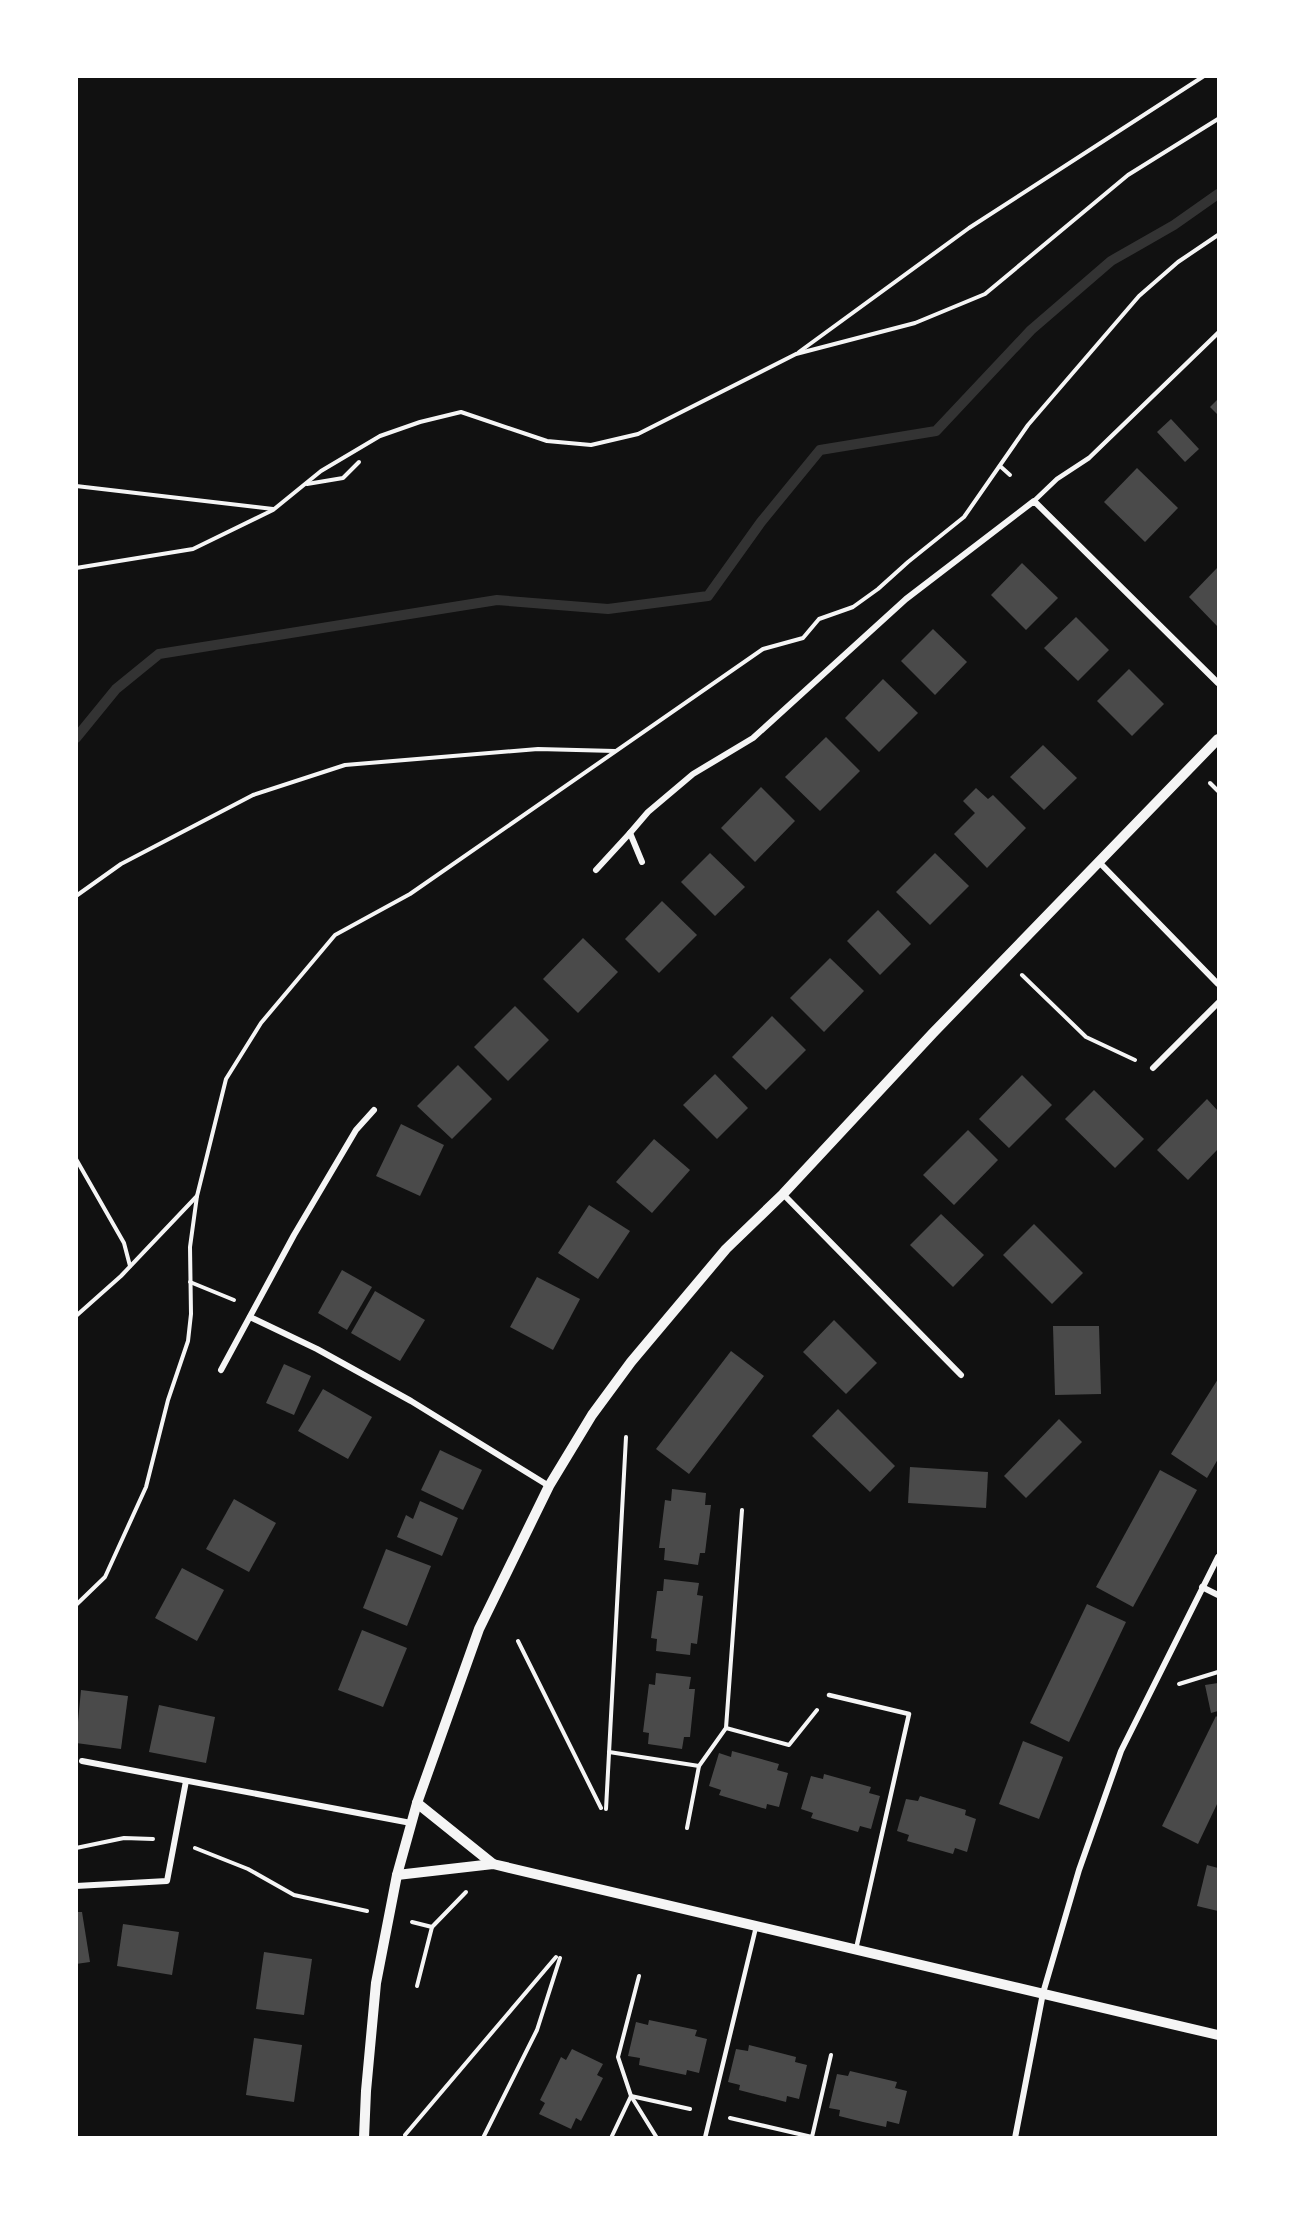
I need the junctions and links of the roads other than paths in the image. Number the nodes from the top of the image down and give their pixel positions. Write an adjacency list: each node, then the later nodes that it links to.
1 (1218, 333): 2 (lane)
2 (1034, 501): 3 (street); 5 (street)
3 (1218, 683)
4 (1218, 739): 6 (street)
5 (630, 833): 7 (street); 8 (street)
6 (1098, 861): 9 (street); 13 (street)
7 (642, 862)
8 (596, 870)
9 (1218, 984)
10 (1218, 1003): 11 (street)
11 (1153, 1068)
12 (374, 1110): 14 (street)
13 (783, 1194): 16 (street); 17 (street)
14 (250, 1317): 15 (street); 17 (street)
15 (221, 1370)
16 (961, 1376)
17 (549, 1486): 24 (street)
18 (1218, 1557): 19 (street)
19 (1202, 1587): 20 (street); 31 (street)
20 (1218, 1595)
21 (829, 1695): 30 (lane)
22 (82, 1761): 23 (street)
23 (186, 1781): 25 (street); 28 (street)
24 (417, 1803): 25 (street); 26 (street)
25 (411, 1823): 27 (street)
26 (493, 1864): 27 (street); 29 (street)
27 (397, 1875): 33 (street)
28 (76, 1886)
29 (756, 1926): 30 (street); 34 (lane)
30 (856, 1949): 31 (street)
31 (1043, 1993): 32 (street); 35 (street)
32 (1218, 2035)
33 (364, 2138)
34 (705, 2138)
35 (1015, 2138)

